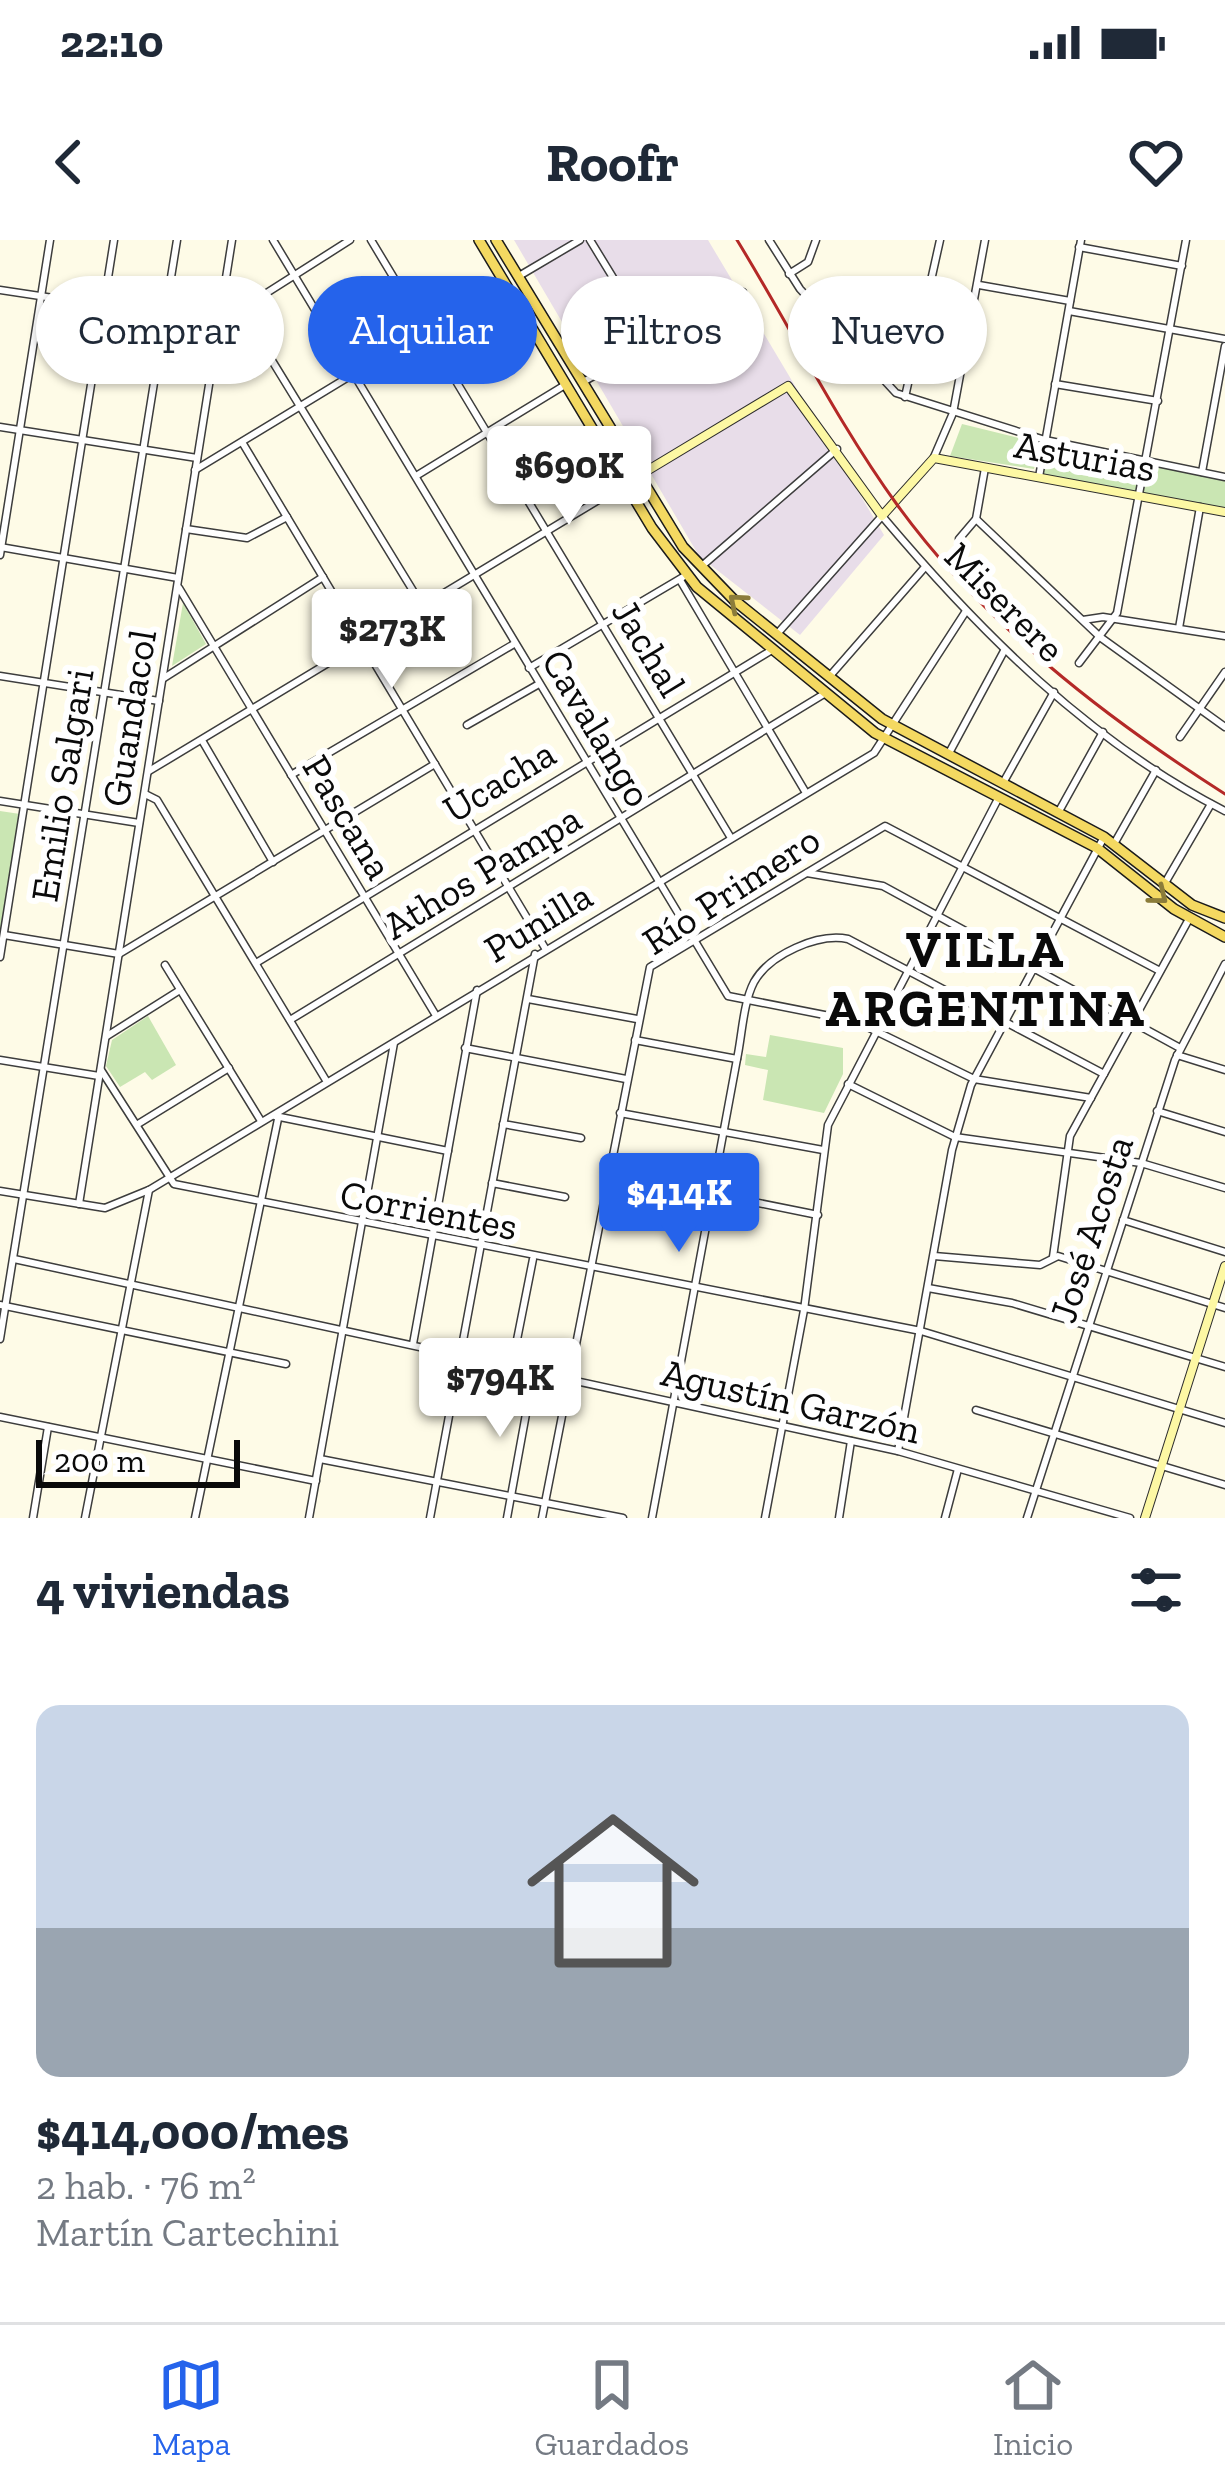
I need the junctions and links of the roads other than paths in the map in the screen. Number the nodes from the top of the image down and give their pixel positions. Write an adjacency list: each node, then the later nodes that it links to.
1 (50, 240): 21 (street)
2 (114, 240): 22 (street)
3 (177, 240): 23 (street, Emilio Salgari)
4 (232, 240): 24 (street, Guandacol)
5 (273, 240): 20 (street, Cavalango)
6 (350, 240): 20 (street)
7 (371, 240): 25 (street, Jachal)
8 (479, 240): 26 (main road)
9 (496, 240): 27 (main road)
10 (580, 240): 28 (street)
11 (590, 240): 29 (street)
12 (769, 240): 19 (street)
13 (816, 240): 19 (street)
14 (940, 240): 55 (street)
15 (986, 240): 30 (street)
16 (1186, 240): 18 (street)
17 (1080, 244): 18 (street); 36 (street)
18 (1182, 266): 40 (street)
19 (789, 274): 55 (street)
20 (295, 275): 31 (street); 35 (street, Cavalango)
21 (44, 276)
22 (109, 276)
23 (171, 276)
24 (226, 276)
25 (393, 276)
26 (502, 276)
27 (518, 276)
28 (521, 276)
29 (612, 276)
30 (980, 276)
31 (284, 282)
32 (987, 287): 36 (street)
33 (0, 290): 34 (street)
34 (36, 296)
35 (308, 297)
36 (1070, 301): 38 (street)
37 (537, 307): 43 (main road)
38 (1068, 311): 40 (street); 53 (street)
39 (36, 329): 60 (street)
40 (1170, 329): 42 (street); 56 (street)
41 (537, 336): 54 (main road)
42 (1225, 342): 72 (street)
43 (561, 346)
44 (284, 378): 57 (street)
45 (91, 384): 62 (street)
46 (153, 384): 65 (street, Emilio Salgari)
47 (209, 384): 67 (street, Guandacol)
48 (337, 384): 57 (street)
49 (360, 384): 73 (street, Cavalango)
50 (458, 384): 61 (street, Jachal)
51 (584, 384): 74 (main road)
52 (959, 384): 58 (street)
53 (1055, 384): 56 (street); 63 (street)
54 (565, 385): 61 (street); 77 (main road)
55 (905, 397): 58 (street)
56 (1157, 401): 69 (street)
57 (301, 406): 64 (street); 96 (street)
58 (953, 412): 63 (street); 68 (street)
59 (0, 427): 60 (street)
60 (20, 430): 62 (street); 87 (street)
61 (487, 432): 73 (street); 85 (street, Jachal)
62 (82, 439): 65 (street); 88 (street)
63 (1045, 440): 69 (street); 75 (street)
64 (242, 442): 71 (street); 82 (street)
65 (143, 449): 67 (street); 90 (street, Emilio Salgari)
66 (836, 449): 74 (street, Miserere); 81 (street, Miserere); 91 (street)
67 (197, 458): 71 (street, Guandacol)
68 (934, 458): 70 (street, Asturias); 81 (street)
69 (1145, 461): 72 (street); 78 (street)
70 (985, 468): 75 (street, Asturias); 83 (street)
71 (196, 470): 84 (street, Guandacol)
72 (1202, 472): 76 (street)
73 (416, 476): 92 (street, Cavalango)
74 (639, 476): 77 (street); 91 (main road)
75 (1039, 477): 78 (street, Asturias)
76 (1225, 477)
77 (625, 484): 85 (street); 94 (main road)
78 (1139, 496): 79 (street, Asturias); 98 (street)
79 (1200, 507): 80 (street, Asturias); 101 (street)
80 (1225, 512)
81 (883, 515): 89 (street, Miserere); 102 (street)
82 (287, 517): 84 (street); 93 (street)
83 (976, 519): 86 (street); 99 (street)
84 (186, 529): 95 (street, Guandacol)
85 (547, 532): 92 (street); 100 (street, Jachal)
86 (959, 539)
87 (0, 550): 88 (street)
88 (64, 558): 90 (street); 117 (street)
89 (926, 567): 97 (street, Miserere); 115 (street)
90 (124, 568): 95 (street); 119 (street, Emilio Salgari)
91 (700, 568): 102 (main road, one-way to 91)
92 (475, 576): 96 (street); 106 (street, Cavalango)
93 (323, 577): 105 (street); 107 (street)
94 (683, 578): 100 (street); 108 (main road); 113 (street)
95 (178, 581): 107 (street, Pascana); 116 (street, Guandacol)
96 (423, 608): 105 (street)
97 (966, 611): 109 (street, Miserere); 128 (street)
98 (1114, 619): 99 (street); 101 (street); 104 (street)
99 (1083, 620): 104 (street)
100 (603, 626): 111 (street); 126 (street, Jachal)
101 (1179, 628): 103 (street)
102 (777, 634): 115 (main road)
103 (1225, 636)
104 (1100, 637): 110 (street); 124 (street)
105 (363, 644): 123 (street); 125 (street)
106 (514, 644): 111 (street, Cavalango); 123 (street)
107 (214, 646): 116 (street); 125 (street, Pascana)
108 (772, 650): 113 (street, Ucacha); 121 (main road)
109 (1004, 651): 120 (street, Miserere); 135 (street)
110 (1078, 663)
111 (529, 668): 118 (street, Cavalango)
112 (1225, 671): 124 (street)
113 (736, 672): 126 (street, Ucacha); 130 (street)
114 (0, 676): 117 (street)
115 (829, 677): 128 (main road)
116 (163, 679): 122 (street, Guandacol)
117 (44, 683): 119 (street); 148 (street)
118 (538, 684): 127 (street); 136 (street, Cavalango)
119 (104, 692): 122 (street); 151 (street, Emilio Salgari)
120 (1054, 692): 131 (street, Miserere); 142 (street)
121 (825, 693): 130 (street, Athos Pampa); 133 (main road)
122 (159, 701): 139 (street, Guandacol)
123 (402, 710): 137 (street); 140 (street)
124 (1198, 711): 129 (street); 132 (street)
125 (253, 712): 134 (street); 140 (street, Pascana)
126 (659, 718): 136 (street, Ucacha); 141 (street, Jachal)
127 (467, 725)
128 (892, 725): 133 (street); 135 (main road)
129 (1225, 727)
130 (769, 729): 141 (street, Athos Pampa); 143 (street)
131 (1103, 732): 138 (street, Miserere); 150 (street)
132 (1180, 737)
133 (886, 739): 143 (street, Punilla); 145 (main road)
134 (203, 742): 139 (street); 158 (street)
135 (948, 755): 142 (main road)
136 (586, 763): 152 (street, Cavalango); 154 (street, Ucacha)
137 (435, 764): 154 (street); 155 (street)
138 (1156, 770): 147 (street, Miserere); 157 (street)
139 (148, 771): 144 (street, Guandacol)
140 (291, 775): 155 (street, Pascana)
141 (694, 775): 152 (street, Athos Pampa); 156 (street, Jachal)
142 (1002, 784): 150 (main road)
143 (806, 793): 156 (street, Punilla)
144 (145, 794): 153 (street, Guandacol); 164 (street)
145 (999, 797): 157 (main road); 159 (street)
146 (0, 801): 148 (street)
147 (1210, 804): 149 (street, Miserere); 162 (street)
148 (24, 805): 151 (street); 170 (street)
149 (1225, 811)
150 (1058, 813): 157 (main road)
151 (85, 814): 153 (street); 173 (street, Emilio Salgari)
152 (621, 819): 161 (street, Cavalango); 163 (street, Athos Pampa)
153 (140, 823): 175 (street, Guandacol)
154 (475, 830): 163 (street); 165 (street, Ucacha)
155 (325, 831): 158 (street); 165 (street, Pascana)
156 (731, 838): 161 (street, Punilla)
157 (1105, 843): 162 (main road); 167 (street); 169 (main road, one-way to 169)
158 (273, 862): 164 (street)
159 (963, 866): 160 (street, Río Primero); 166 (street); 167 (street)
160 (807, 873): 166 (street); 172 (street, Río Primero)
161 (659, 880): 172 (street, Cavalango); 174 (street, Punilla)
162 (1165, 884): 168 (main road)
163 (509, 887): 174 (street); 176 (street, Athos Pampa)
164 (216, 896): 175 (street); 179 (street)
165 (364, 897): 176 (street, Pascana); 179 (street, Ucacha)
166 (938, 916): 182 (street); 183 (street)
167 (1060, 918): 183 (street); 184 (street)
168 (1225, 918)
169 (1189, 919): 171 (main road); 184 (street)
170 (2, 935): 173 (street); 178 (street)
171 (1225, 937)
172 (694, 940): 188 (street, Cavalango); 190 (street, Río Primero)
173 (64, 945): 175 (street); 203 (street, Emilio Salgari)
174 (545, 948): 177 (street, Punilla)
175 (119, 954): 195 (street, Guandacol)
176 (399, 954): 189 (street, Pascana); 192 (street, Athos Pampa)
177 (535, 954): 186 (street, Punilla); 187 (street)
178 (0, 957)
179 (256, 963): 192 (street)
180 (1225, 964): 199 (street, José Acosta)
181 (165, 965): 185 (street)
182 (910, 968): 188 (street); 191 (street); 194 (street)
183 (1033, 968): 191 (street); 193 (street)
184 (1160, 971): 193 (street)
185 (180, 990): 195 (street); 204 (street)
186 (477, 990): 189 (street, Punilla); 198 (street)
187 (526, 999): 190 (street); 200 (street)
188 (749, 1000): 194 (street); 201 (street)
189 (436, 1015): 196 (street, Punilla)
190 (637, 1018): 197 (street, Río Primero)
191 (1006, 1019): 207 (street); 209 (street)
192 (290, 1020): 210 (street)
193 (1132, 1023): 199 (street); 207 (street)
194 (876, 1030): 209 (street); 211 (street)
195 (106, 1036): 206 (street, Guandacol)
196 (395, 1040): 210 (street, Punilla); 222 (street)
197 (633, 1040): 201 (street); 208 (street, Río Primero)
198 (465, 1048): 200 (street); 224 (street)
199 (1178, 1052): 205 (street); 213 (street, José Acosta)
200 (516, 1058): 208 (street); 218 (street)
201 (737, 1059): 219 (street)
202 (0, 1060): 203 (street)
203 (44, 1067): 206 (street); 235 (street, Emilio Salgari)
204 (229, 1068): 216 (street); 217 (street)
205 (1225, 1070)
206 (100, 1073): 217 (street); 238 (street, Guandacol)
207 (1104, 1074): 212 (street)
208 (626, 1079): 214 (street, Río Primero)
209 (974, 1079): 212 (street); 221 (street)
210 (327, 1082): 215 (street, Punilla)
211 (848, 1084): 221 (street); 225 (street)
212 (1091, 1098): 226 (street)
213 (1157, 1111): 220 (street); 227 (street, José Acosta)
214 (619, 1113): 219 (street); 228 (street, Río Primero)
215 (276, 1117): 216 (street, Punilla); 222 (street); 237 (street)
216 (261, 1121): 229 (street, Punilla)
217 (138, 1124): 229 (street)
218 (503, 1124): 223 (street); 230 (street)
219 (723, 1132): 225 (street); 234 (street)
220 (1225, 1132)
221 (955, 1137): 226 (street); 245 (street)
222 (376, 1138): 224 (street); 241 (street)
223 (581, 1138)
224 (448, 1150): 242 (street)
225 (823, 1150): 239 (street)
226 (1066, 1154): 227 (street); 246 (street)
227 (1141, 1163): 231 (street); 240 (street, José Acosta)
228 (608, 1172): 234 (street); 250 (street, Río Primero)
229 (169, 1177): 232 (street, Punilla); 237 (street, Corrientes)
230 (492, 1183): 236 (street); 243 (street)
231 (1225, 1188)
232 (149, 1190): 238 (street, Punilla); 252 (street)
233 (0, 1191): 235 (street)
234 (712, 1194): 239 (street); 254 (street)
235 (24, 1195): 238 (street); 248 (street, Emilio Salgari)
236 (565, 1197)
237 (259, 1203): 241 (street, Corrientes); 257 (street)
238 (79, 1204)
239 (818, 1215): 259 (street)
240 (1123, 1220): 244 (street); 251 (street, José Acosta)
241 (360, 1225): 242 (street, Corrientes); 261 (street)
242 (433, 1239): 243 (street, Corrientes); 265 (street)
243 (480, 1248): 247 (street, Corrientes); 267 (street)
244 (1225, 1252)
245 (934, 1256): 246 (street); 253 (street)
246 (1053, 1256): 251 (street)
247 (533, 1258): 250 (street, Corrientes); 270 (street)
248 (14, 1259): 252 (street, Agustín Garzón); 256 (street, Emilio Salgari)
249 (1225, 1266): 255 (street)
250 (590, 1270): 254 (street, Corrientes); 273 (street, Río Primero)
251 (1106, 1271): 255 (street); 260 (street, José Acosta)
252 (132, 1285): 257 (street, Agustín Garzón); 262 (street)
253 (928, 1288): 260 (street); 263 (street)
254 (694, 1289): 259 (street, Corrientes); 275 (street)
255 (1213, 1304): 258 (street); 268 (street)
256 (3, 1306): 262 (street); 264 (street, Emilio Salgari)
257 (238, 1307): 261 (street, Agustín Garzón); 266 (street)
258 (1225, 1308)
259 (804, 1310): 263 (street, Corrientes); 281 (street)
260 (1088, 1326): 268 (street); 274 (street, José Acosta)
261 (342, 1329): 265 (street, Agustín Garzón); 287 (street)
262 (124, 1330): 266 (street); 283 (street)
263 (921, 1331): 274 (street, Corrientes); 285 (street)
264 (0, 1339)
265 (412, 1344): 267 (street, Agustín Garzón)
266 (229, 1353): 269 (street); 286 (street)
267 (460, 1354): 270 (street, Agustín Garzón); 291 (street)
268 (1196, 1359): 271 (street); 276 (street)
269 (286, 1364)
270 (512, 1365): 272 (street, Agustín Garzón)
271 (1225, 1367)
272 (534, 1370): 273 (street, Agustín Garzón); 294 (street)
273 (569, 1378): 275 (street, Agustín Garzón); 295 (street, Río Primero)
274 (1072, 1378): 276 (street, Corrientes); 282 (street, José Acosta)
275 (674, 1403): 281 (street, Agustín Garzón); 304 (street)
276 (1180, 1409): 279 (street, Corrientes); 288 (street)
277 (976, 1410): 282 (street)
278 (0, 1417): 280 (street)
279 (1225, 1423)
280 (48, 1426): 283 (street); 296 (street)
281 (782, 1427): 284 (street, Agustín Garzón); 305 (street)
282 (1054, 1433): 288 (street); 293 (street, José Acosta)
283 (102, 1436): 286 (street); 297 (street)
284 (851, 1441): 285 (street, Agustín Garzón); 306 (street)
285 (898, 1451): 289 (street, Agustín Garzón)
286 (208, 1459): 290 (street); 298 (street)
287 (320, 1459): 290 (street); 291 (street)
288 (1161, 1467): 292 (street); 310 (street)
289 (958, 1468): 293 (street, Agustín Garzón); 307 (street)
290 (316, 1481): 299 (street)
291 (437, 1481): 294 (street); 300 (street)
292 (1225, 1485)
293 (1035, 1491): 308 (street, José Acosta); 309 (street, Agustín Garzón)
294 (511, 1496): 295 (street); 301 (street)
295 (545, 1502): 302 (street, Río Primero); 303 (street)
296 (34, 1518)
297 (85, 1518)
298 (195, 1518)
299 (309, 1518)
300 (430, 1518)
301 (506, 1518)
302 (542, 1518)
303 (623, 1518)
304 (652, 1518)
305 (765, 1518)
306 (839, 1518)
307 (944, 1518)
308 (1027, 1518)
309 (1130, 1518)
310 (1145, 1518)

